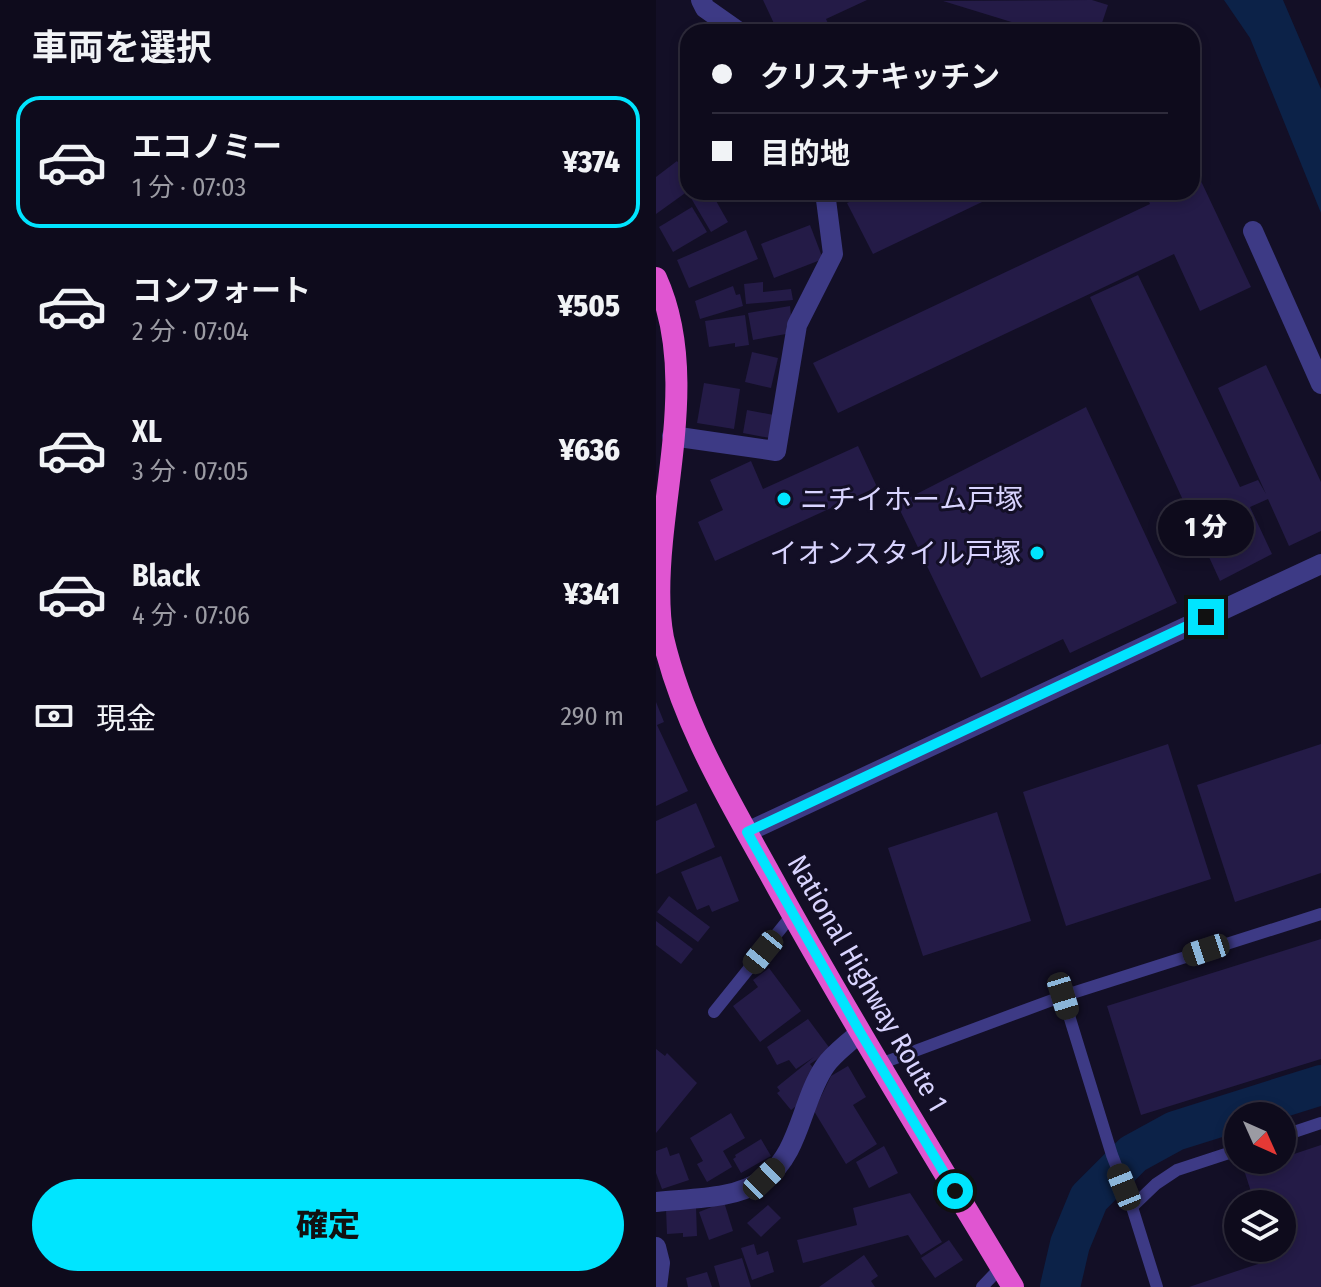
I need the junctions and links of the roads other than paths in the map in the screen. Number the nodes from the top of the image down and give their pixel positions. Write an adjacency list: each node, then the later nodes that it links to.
1 (701, 0): 2 (street)
2 (728, 24)
3 (826, 200): 7 (street)
4 (1253, 231): 6 (street)
5 (656, 278): 7 (highway, National Highway Route 1)
6 (1321, 384)
7 (672, 436): 9 (highway, National Highway Route 1)
8 (1321, 564): 9 (street)
9 (747, 832): 11 (highway, National Highway Route 1)
10 (1321, 914): 12 (lane)
11 (792, 915): 13 (lane); 14 (highway, National Highway Route 1)
12 (1063, 996): 15 (lane); 20 (lane)
13 (714, 1012)
14 (860, 1032): 15 (highway, National Highway Route 1); 19 (street)
15 (880, 1064): 22 (highway, National Highway Route 1)
16 (1321, 1123): 17 (lane)
17 (1296, 1131)
18 (1224, 1155): 20 (lane)
19 (656, 1202)
20 (1132, 1207): 26 (lane)
21 (656, 1247): 23 (street)
22 (1001, 1267): 24 (lane); 25 (highway, National Highway Route 1)
23 (657, 1287)
24 (982, 1287)
25 (1013, 1287)
26 (1157, 1287)

